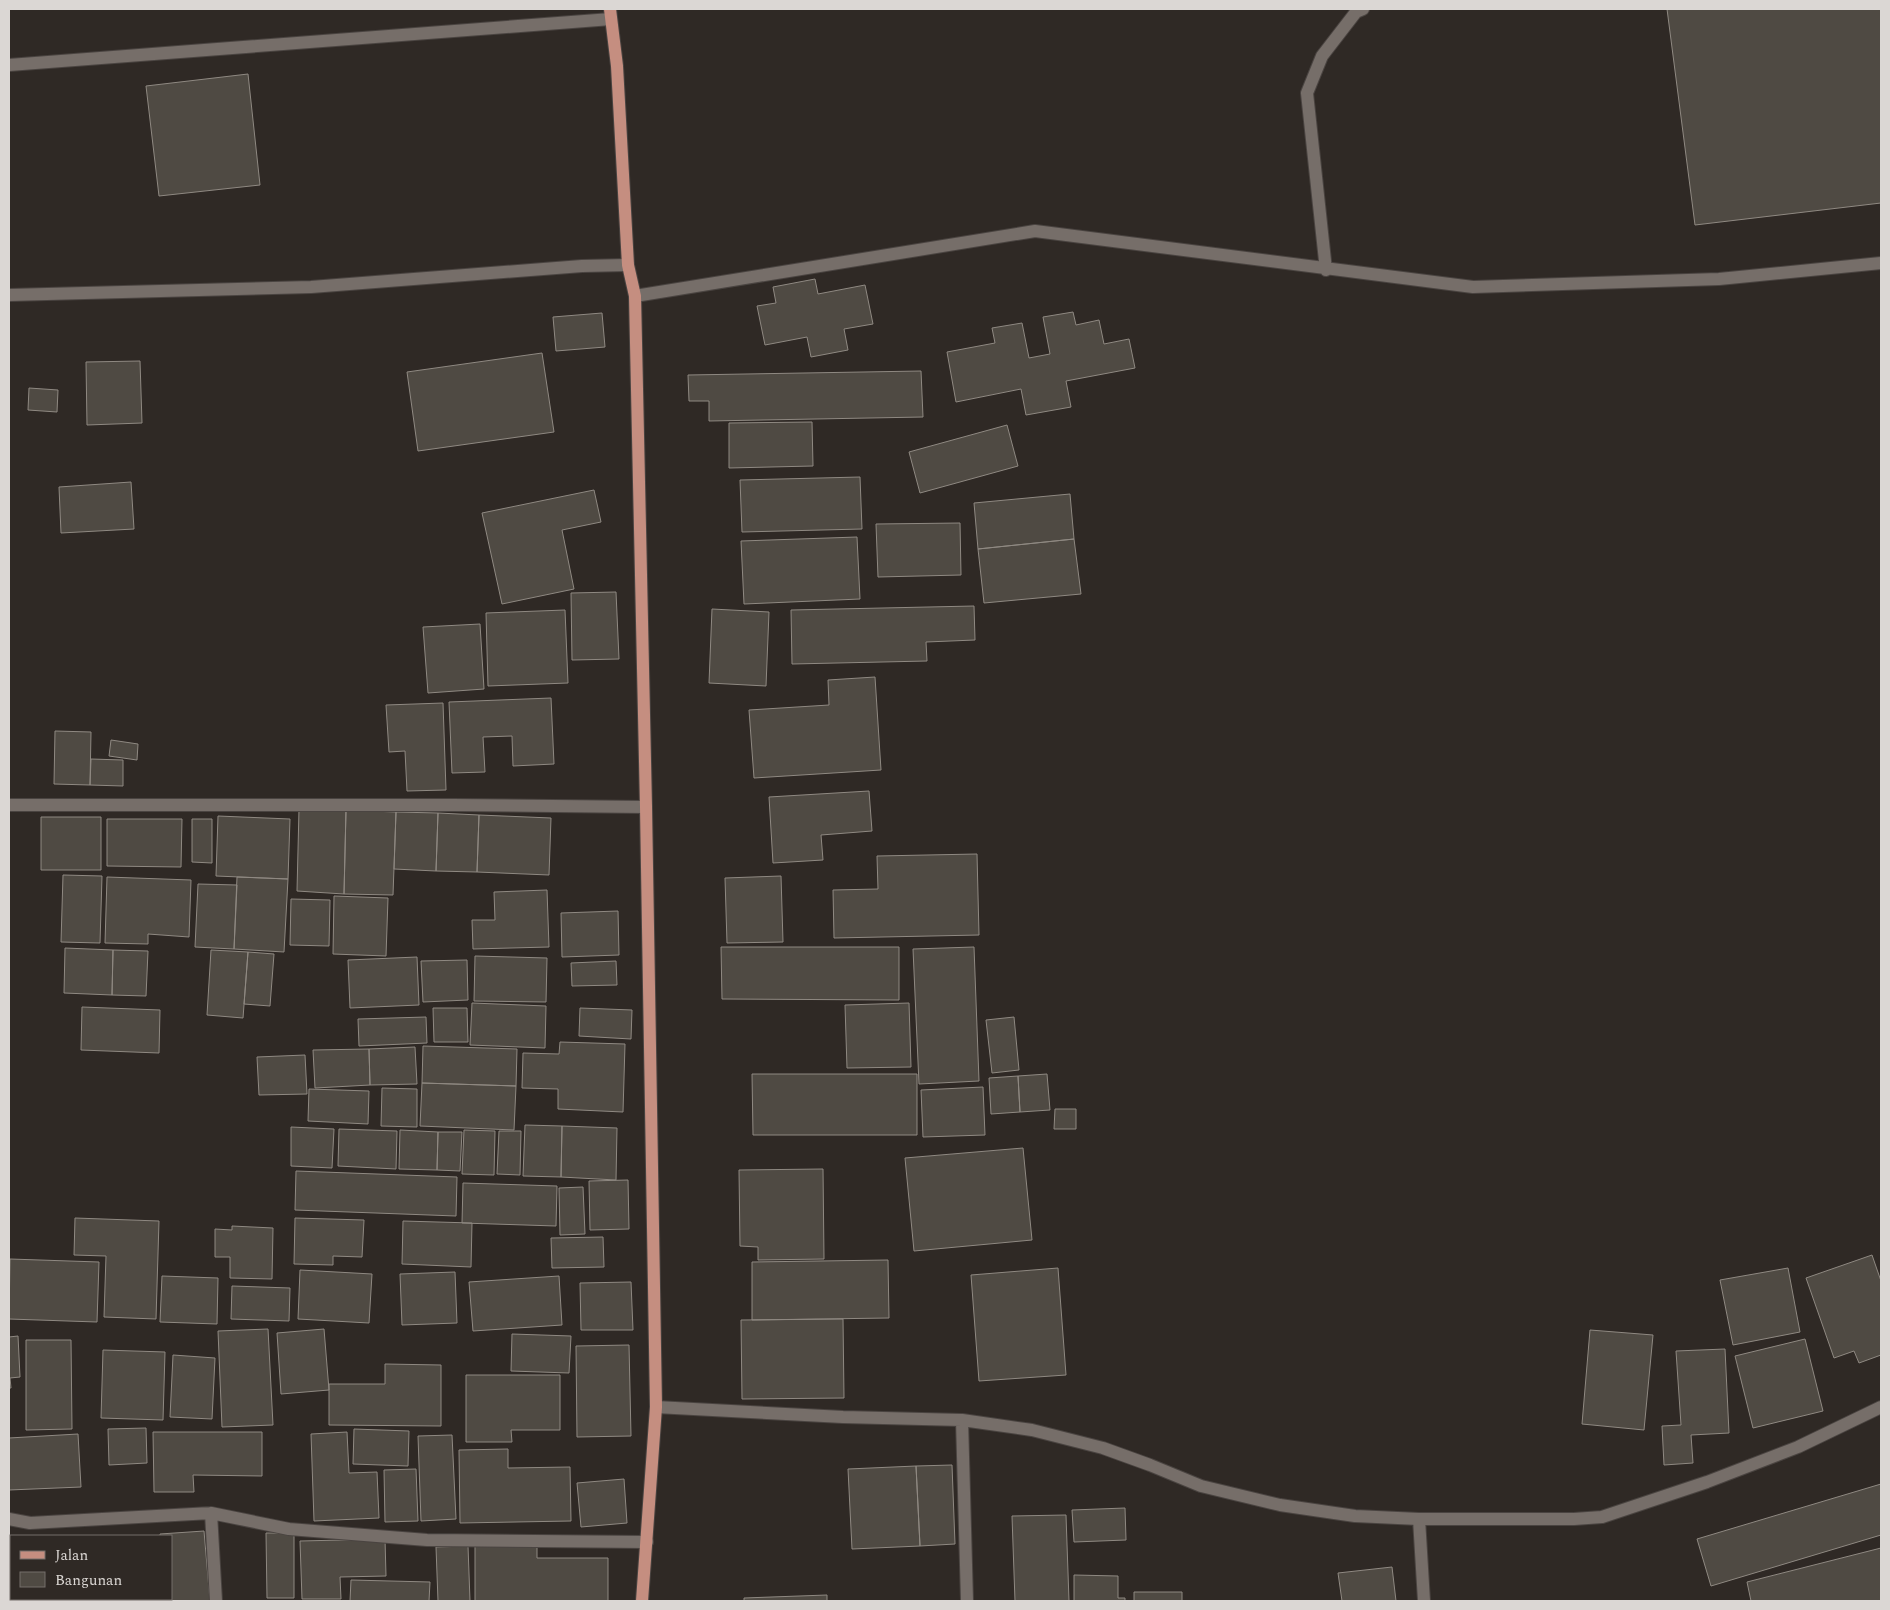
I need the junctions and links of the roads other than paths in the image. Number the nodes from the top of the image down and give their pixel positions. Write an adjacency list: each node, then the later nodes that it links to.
1 (1363, 9): 6 (street)
2 (611, 14): 3 (street); 5 (main road)
3 (9, 66)
4 (1881, 263): 6 (street)
5 (628, 265): 7 (street); 8 (main road)
6 (1326, 270): 8 (street)
7 (9, 295)
8 (635, 296): 10 (main road)
9 (9, 805): 10 (street)
10 (646, 807): 11 (main road)
11 (656, 1407): 13 (street); 17 (main road)
12 (1881, 1407): 16 (street)
13 (962, 1420): 16 (street); 20 (street)
14 (211, 1513): 15 (street); 17 (street); 18 (street)
15 (9, 1519)
16 (1419, 1519): 21 (street)
17 (647, 1542): 19 (main road)
18 (216, 1601)
19 (642, 1601)
20 (967, 1601)
21 (1424, 1601)

